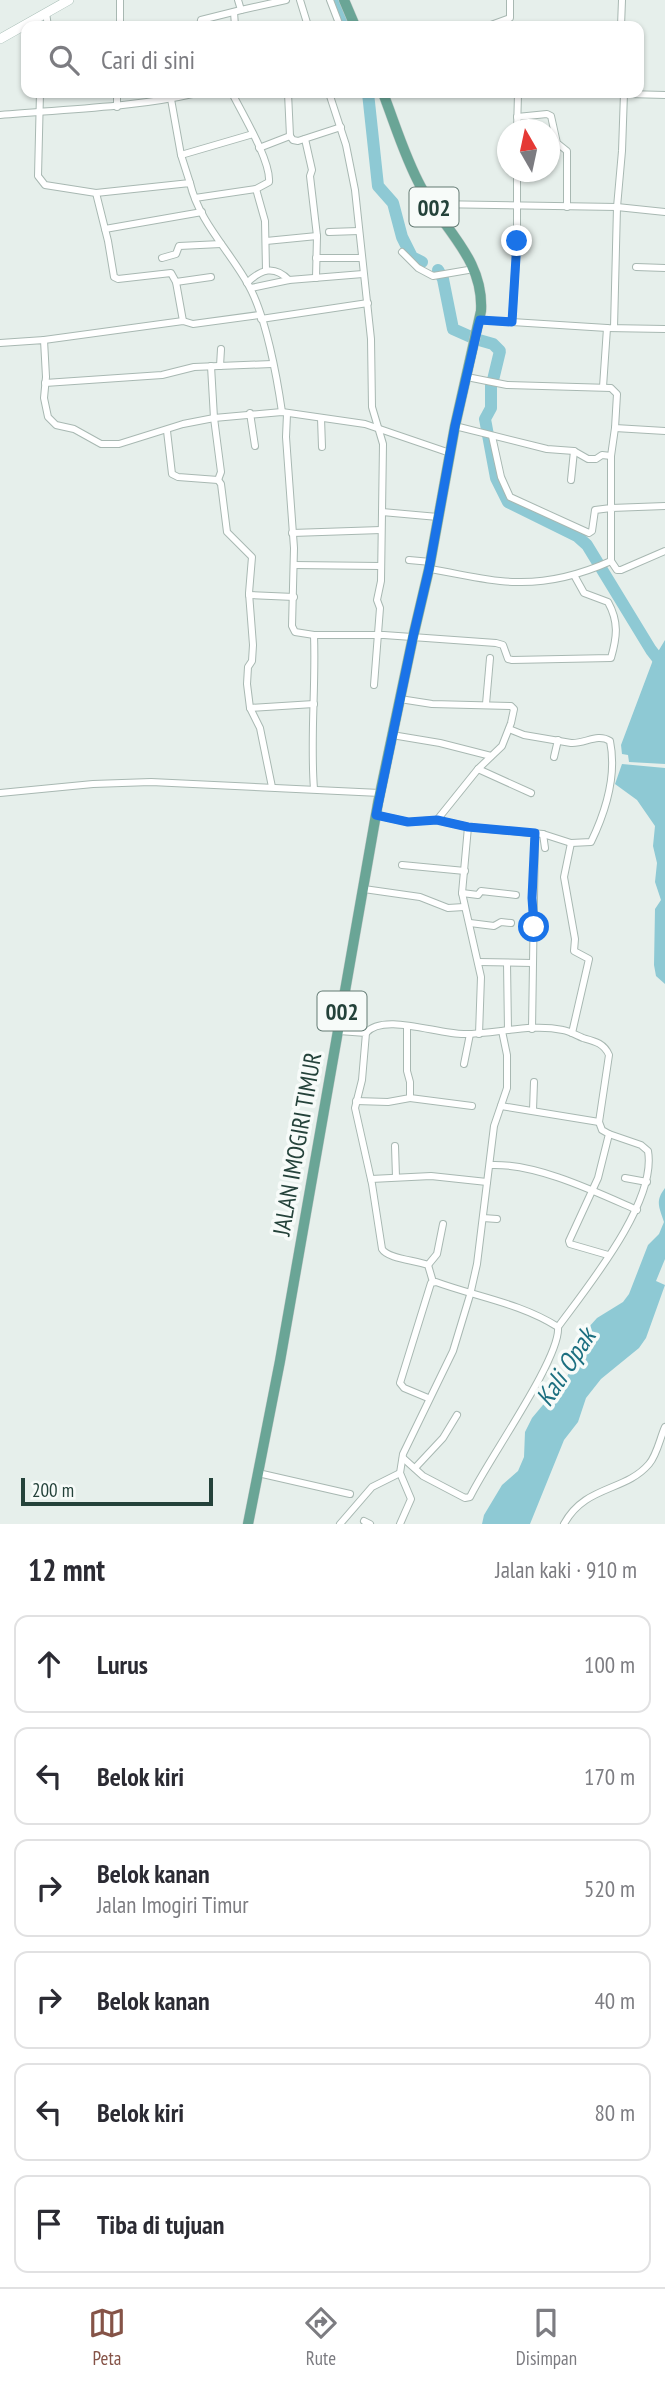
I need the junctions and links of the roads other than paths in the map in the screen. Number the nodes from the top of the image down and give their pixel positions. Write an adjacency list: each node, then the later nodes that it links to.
1 (69, 0): 11 (main road)
2 (120, 0): 14 (street)
3 (238, 0): 10 (street)
4 (286, 0): 10 (street)
5 (300, 0): 17 (street)
6 (330, 0): 18 (street)
7 (344, 0): 19 (main road)
8 (510, 0): 20 (street)
9 (622, 0): 21 (street)
10 (238, 11): 15 (street); 16 (street)
11 (46, 13): 12 (main road); 13 (street)
12 (32, 21)
13 (47, 21)
14 (120, 21)
15 (201, 21)
16 (236, 21)
17 (306, 21)
18 (338, 21)
19 (353, 21)
20 (502, 21)
21 (621, 21)
22 (21, 27): 23 (main road)
23 (0, 39)
24 (644, 94): 25 (street)
25 (665, 95)
26 (40, 98): 37 (street)
27 (117, 98): 36 (street)
28 (162, 98): 36 (street)
29 (167, 98): 45 (street)
30 (235, 98): 41 (street)
31 (288, 98): 42 (street)
32 (331, 98): 40 (street)
33 (385, 98): 51 (main road, JALAN IMOGIRI TIMUR / 002)
34 (518, 98): 39 (street)
35 (624, 98): 54 (street)
36 (117, 107): 37 (street)
37 (39, 111): 38 (street); 49 (street)
38 (0, 115)
39 (517, 117): 53 (street)
40 (341, 127): 43 (street); 58 (street)
41 (253, 134): 44 (street); 45 (street)
42 (290, 136): 43 (street); 44 (street)
43 (305, 139): 60 (street)
44 (259, 148): 48 (street)
45 (181, 155): 47 (street)
46 (517, 182): 52 (street)
47 (190, 183): 49 (street); 50 (street)
48 (256, 189): 50 (street); 61 (street)
49 (96, 192): 57 (street)
50 (195, 198): 55 (street)
51 (432, 204): 52 (street); 69 (main road, JALAN IMOGIRI TIMUR / 002)
52 (517, 205): 53 (street); 81 (street)
53 (567, 207): 54 (street)
54 (617, 207): 56 (street); 82 (street)
55 (202, 212): 57 (street); 62 (street)
56 (665, 212)
57 (105, 229): 75 (street)
58 (359, 231): 59 (street); 66 (street)
59 (329, 232)
60 (317, 236): 61 (street); 65 (street)
61 (266, 241): 70 (street)
62 (221, 244): 64 (street); 76 (street)
63 (402, 252): 69 (street)
64 (162, 258)
65 (316, 258): 66 (street); 73 (street)
66 (361, 258): 71 (street)
67 (636, 267): 68 (street)
68 (665, 268)
69 (474, 269): 79 (main road, JALAN IMOGIRI TIMUR / 002)
70 (266, 270): 74 (street); 76 (street)
71 (363, 274): 73 (street); 77 (street)
72 (211, 277): 75 (street)
73 (316, 278): 74 (street)
74 (289, 280): 76 (street)
75 (176, 282): 80 (street)
76 (249, 286): 78 (street)
77 (368, 303): 78 (street); 98 (street)
78 (260, 317): 80 (street); 87 (street)
79 (480, 320): 81 (street); 90 (main road, JALAN IMOGIRI TIMUR / 002)
80 (183, 321): 84 (street)
81 (512, 322): 82 (street)
82 (611, 328): 83 (street); 92 (street)
83 (665, 329)
84 (44, 340): 85 (street); 91 (street)
85 (0, 342)
86 (221, 349): 89 (street)
87 (272, 364): 89 (street); 94 (street)
88 (211, 366): 89 (street); 91 (street); 95 (street)
89 (220, 366)
90 (467, 377): 92 (street); 97 (main road, JALAN IMOGIRI TIMUR / 002)
91 (45, 383): 100 (street)
92 (603, 387): 99 (street)
93 (250, 413): 94 (street); 95 (street); 103 (street)
94 (284, 413): 96 (street); 115 (street)
95 (214, 418): 100 (street); 108 (street)
96 (321, 418): 98 (street); 104 (street)
97 (455, 426): 102 (street); 106 (main road, JALAN IMOGIRI TIMUR / 002)
98 (380, 428): 106 (street); 112 (street)
99 (615, 428): 101 (street); 107 (street)
100 (167, 430): 108 (street)
101 (665, 431)
102 (490, 435): 105 (street); 111 (street)
103 (255, 446)
104 (322, 447)
105 (574, 451): 107 (street); 109 (street)
106 (450, 453): 113 (main road, JALAN IMOGIRI TIMUR / 002)
107 (611, 456): 111 (street)
108 (218, 480): 123 (street)
109 (571, 480)
110 (665, 506): 111 (street)
111 (611, 508): 118 (street)
112 (382, 512): 113 (street); 114 (street)
113 (438, 517): 121 (main road, JALAN IMOGIRI TIMUR / 002)
114 (381, 530): 115 (street); 120 (street)
115 (292, 533): 119 (street)
116 (665, 551): 118 (street)
117 (410, 560): 121 (street)
118 (609, 562): 122 (street)
119 (294, 565): 120 (street); 124 (street)
120 (380, 566): 126 (street)
121 (430, 566): 122 (street); 127 (main road, JALAN IMOGIRI TIMUR / 002)
122 (574, 575): 127 (street)
123 (249, 595): 124 (street); 133 (street)
124 (294, 597): 125 (street)
125 (314, 635): 126 (street); 132 (street)
126 (378, 635): 127 (street); 129 (street)
127 (413, 637): 130 (main road, JALAN IMOGIRI TIMUR / 002)
128 (490, 658): 131 (street)
129 (374, 685)
130 (400, 699): 131 (street); 135 (main road, JALAN IMOGIRI TIMUR / 002)
131 (486, 704): 134 (street)
132 (314, 705): 133 (street); 141 (street)
133 (250, 708): 140 (street)
134 (509, 729): 136 (street); 137 (street)
135 (392, 735): 137 (street); 143 (main road, JALAN IMOGIRI TIMUR / 002)
136 (558, 740): 138 (street); 150 (street)
137 (491, 756): 139 (street)
138 (554, 757)
139 (478, 769): 144 (street); 146 (street)
140 (272, 786): 141 (street); 142 (street)
141 (314, 789): 143 (street)
142 (0, 793)
143 (380, 793): 145 (main road, JALAN IMOGIRI TIMUR / 002)
144 (531, 793)
145 (376, 815): 146 (street); 154 (main road, JALAN IMOGIRI TIMUR / 002)
146 (437, 820): 147 (street)
147 (468, 827): 148 (street); 153 (street)
148 (535, 833): 149 (street); 162 (street)
149 (543, 834): 150 (street); 151 (street)
150 (571, 843): 168 (street)
151 (545, 848)
152 (402, 865): 153 (street)
153 (465, 871): 155 (street)
154 (364, 889): 157 (street); 165 (main road, JALAN IMOGIRI TIMUR / 002)
155 (462, 893): 156 (street); 157 (street)
156 (516, 895)
157 (464, 907): 158 (street)
158 (470, 923): 159 (street); 160 (street)
159 (511, 923)
160 (478, 962): 161 (street); 170 (street)
161 (507, 963): 162 (street); 166 (street)
162 (532, 963): 164 (street)
163 (407, 1026): 167 (street); 169 (street); 173 (street)
164 (532, 1029): 166 (street); 168 (street)
165 (339, 1031): 167 (street); 202 (main road, JALAN IMOGIRI TIMUR / 002)
166 (505, 1031): 170 (street); 176 (street)
167 (366, 1033): 174 (street)
168 (572, 1033): 178 (street)
169 (470, 1034): 170 (street); 171 (street)
170 (479, 1034)
171 (464, 1064)
172 (534, 1082): 177 (street)
173 (410, 1098): 174 (street); 175 (street)
174 (356, 1101): 184 (street)
175 (472, 1106)
176 (501, 1107): 177 (street); 181 (street)
177 (533, 1110): 178 (street)
178 (599, 1122): 179 (street)
179 (610, 1134): 186 (street); 187 (street)
180 (395, 1146): 182 (street)
181 (490, 1165): 185 (street); 187 (street)
182 (396, 1177): 184 (street); 185 (street)
183 (625, 1178): 186 (street)
184 (371, 1179): 193 (street)
185 (487, 1182): 189 (street)
186 (647, 1182): 188 (street)
187 (592, 1191): 188 (street); 192 (street)
188 (636, 1210): 192 (street)
189 (483, 1218): 190 (street); 195 (street)
190 (497, 1219)
191 (443, 1224): 193 (street)
192 (608, 1255): 196 (street)
193 (428, 1265): 194 (street)
194 (433, 1282): 195 (street); 197 (street)
195 (470, 1294): 196 (street); 197 (street)
196 (558, 1327): 201 (street)
197 (428, 1398): 200 (street)
198 (457, 1415): 201 (street)
199 (665, 1427): 208 (street)
200 (403, 1458): 201 (street); 203 (street)
201 (414, 1467)
202 (258, 1473): 204 (street); 205 (main road, JALAN IMOGIRI TIMUR / 002)
203 (400, 1473): 206 (street); 207 (street)
204 (350, 1494)
205 (248, 1524)
206 (340, 1524)
207 (400, 1524)
208 (564, 1524)

